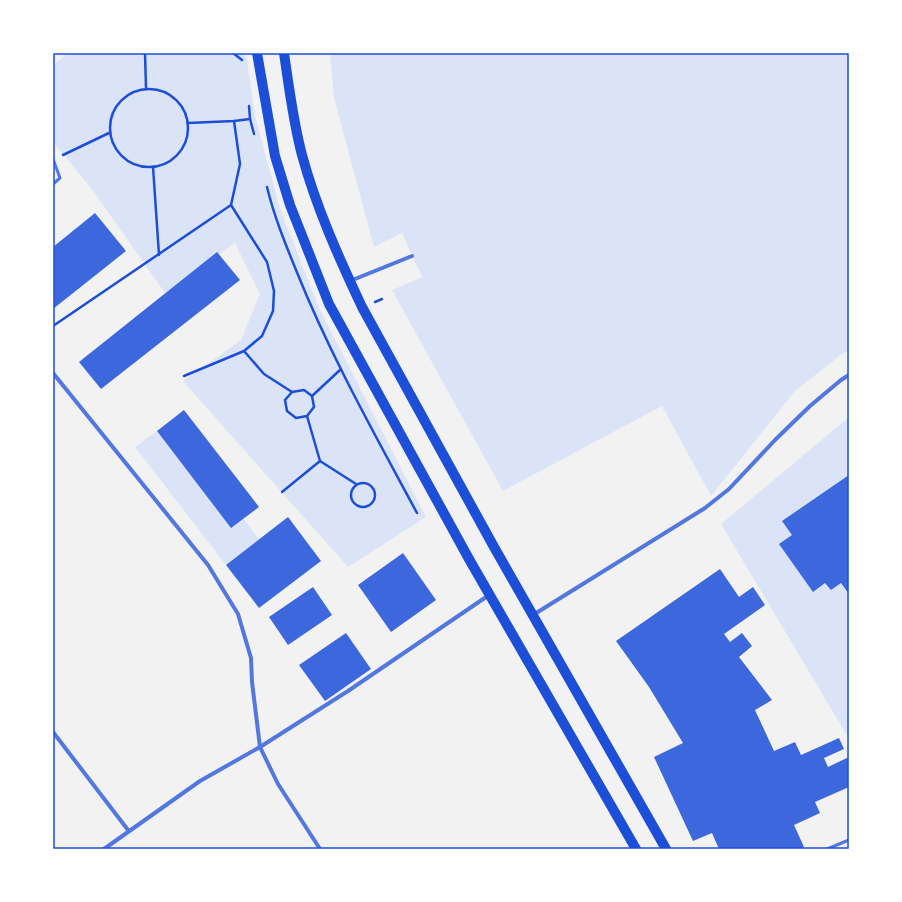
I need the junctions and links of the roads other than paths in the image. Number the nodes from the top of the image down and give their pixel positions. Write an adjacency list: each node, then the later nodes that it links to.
1 (257, 53): 9 (main road)
2 (284, 53): 6 (main road)
3 (53, 159): 4 (lane)
4 (53, 184)
5 (412, 256): 6 (street)
6 (350, 281): 10 (main road)
7 (53, 373): 12 (street)
8 (849, 375): 10 (street)
9 (490, 595): 12 (street); 17 (main road)
10 (533, 615): 18 (main road)
11 (53, 732): 13 (street)
12 (260, 747): 13 (street); 16 (street)
13 (128, 830): 15 (street)
14 (849, 840): 19 (lane)
15 (104, 849)
16 (320, 849)
17 (636, 849)
18 (666, 849)
19 (827, 849)

